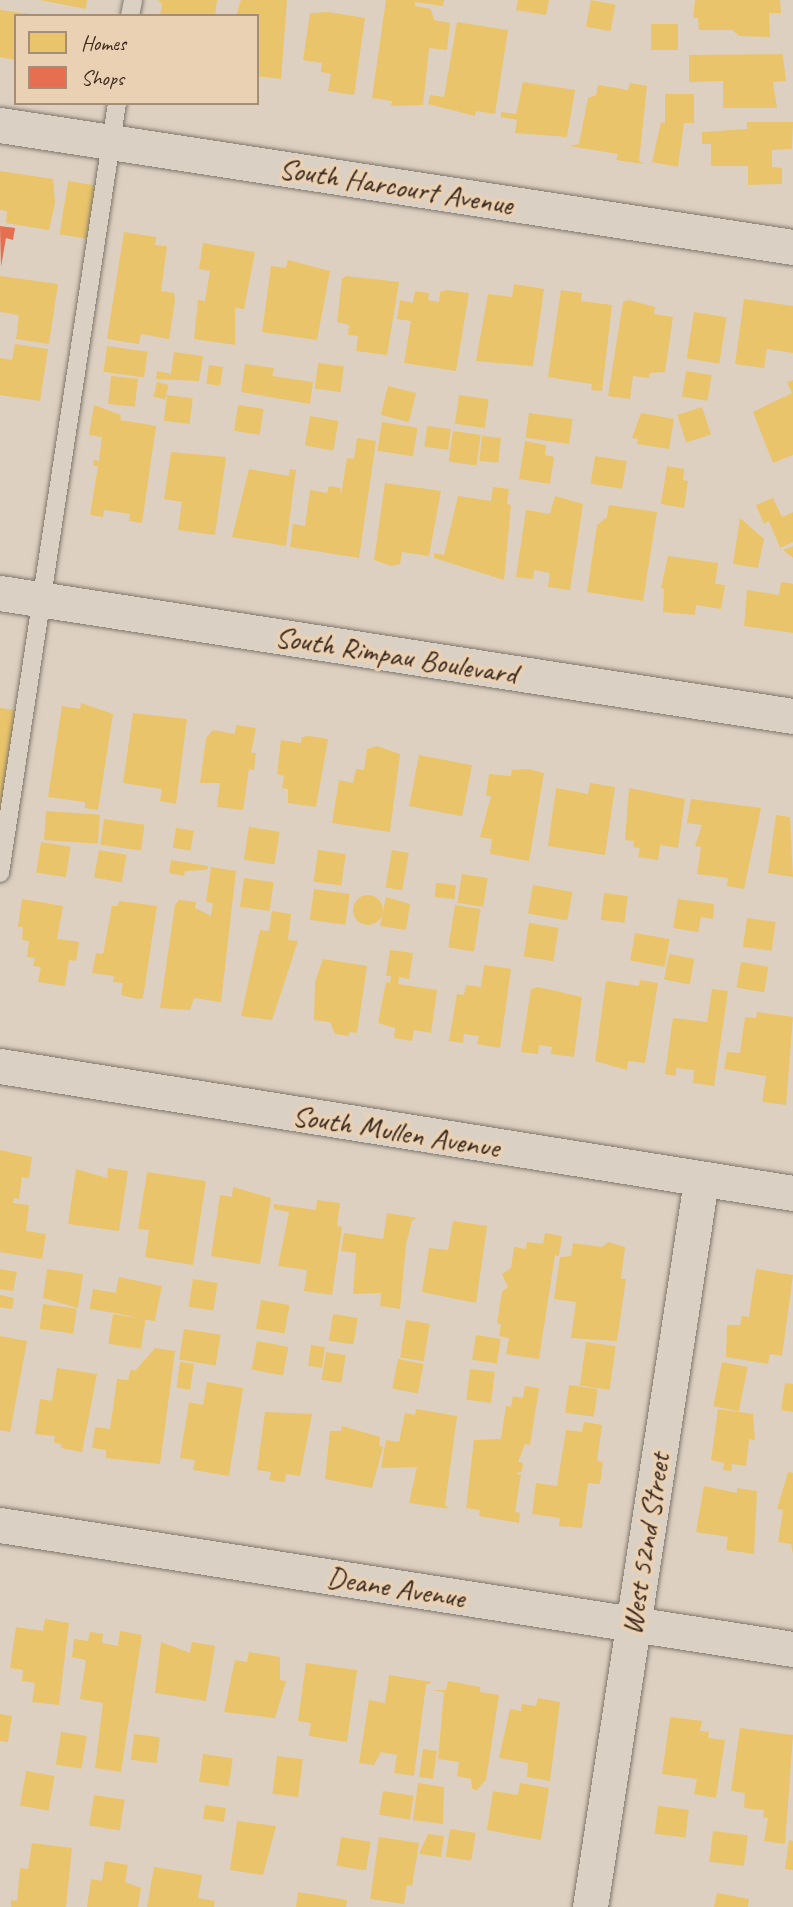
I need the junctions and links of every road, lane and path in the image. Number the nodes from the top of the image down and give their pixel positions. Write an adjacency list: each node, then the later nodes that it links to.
1 (117, 105): 3 (lane)
2 (0, 125): 3 (street, South Harcourt Avenue)
3 (111, 143): 4 (street, South Harcourt Avenue); 6 (lane)
4 (793, 247)
5 (0, 593): 6 (street, South Rimpau Boulevard)
6 (41, 600): 7 (street, South Rimpau Boulevard); 8 (lane)
7 (793, 716)
8 (0, 873)
9 (0, 1066): 10 (street, South Mullen Avenue)
10 (701, 1181): 11 (street, South Mullen Avenue); 13 (street, West 52nd Street)
11 (793, 1193)
12 (0, 1525): 13 (street, Deane Avenue)
13 (632, 1624): 14 (street, Deane Avenue); 15 (street, West 52nd Street)
14 (793, 1649)
15 (590, 1907)

